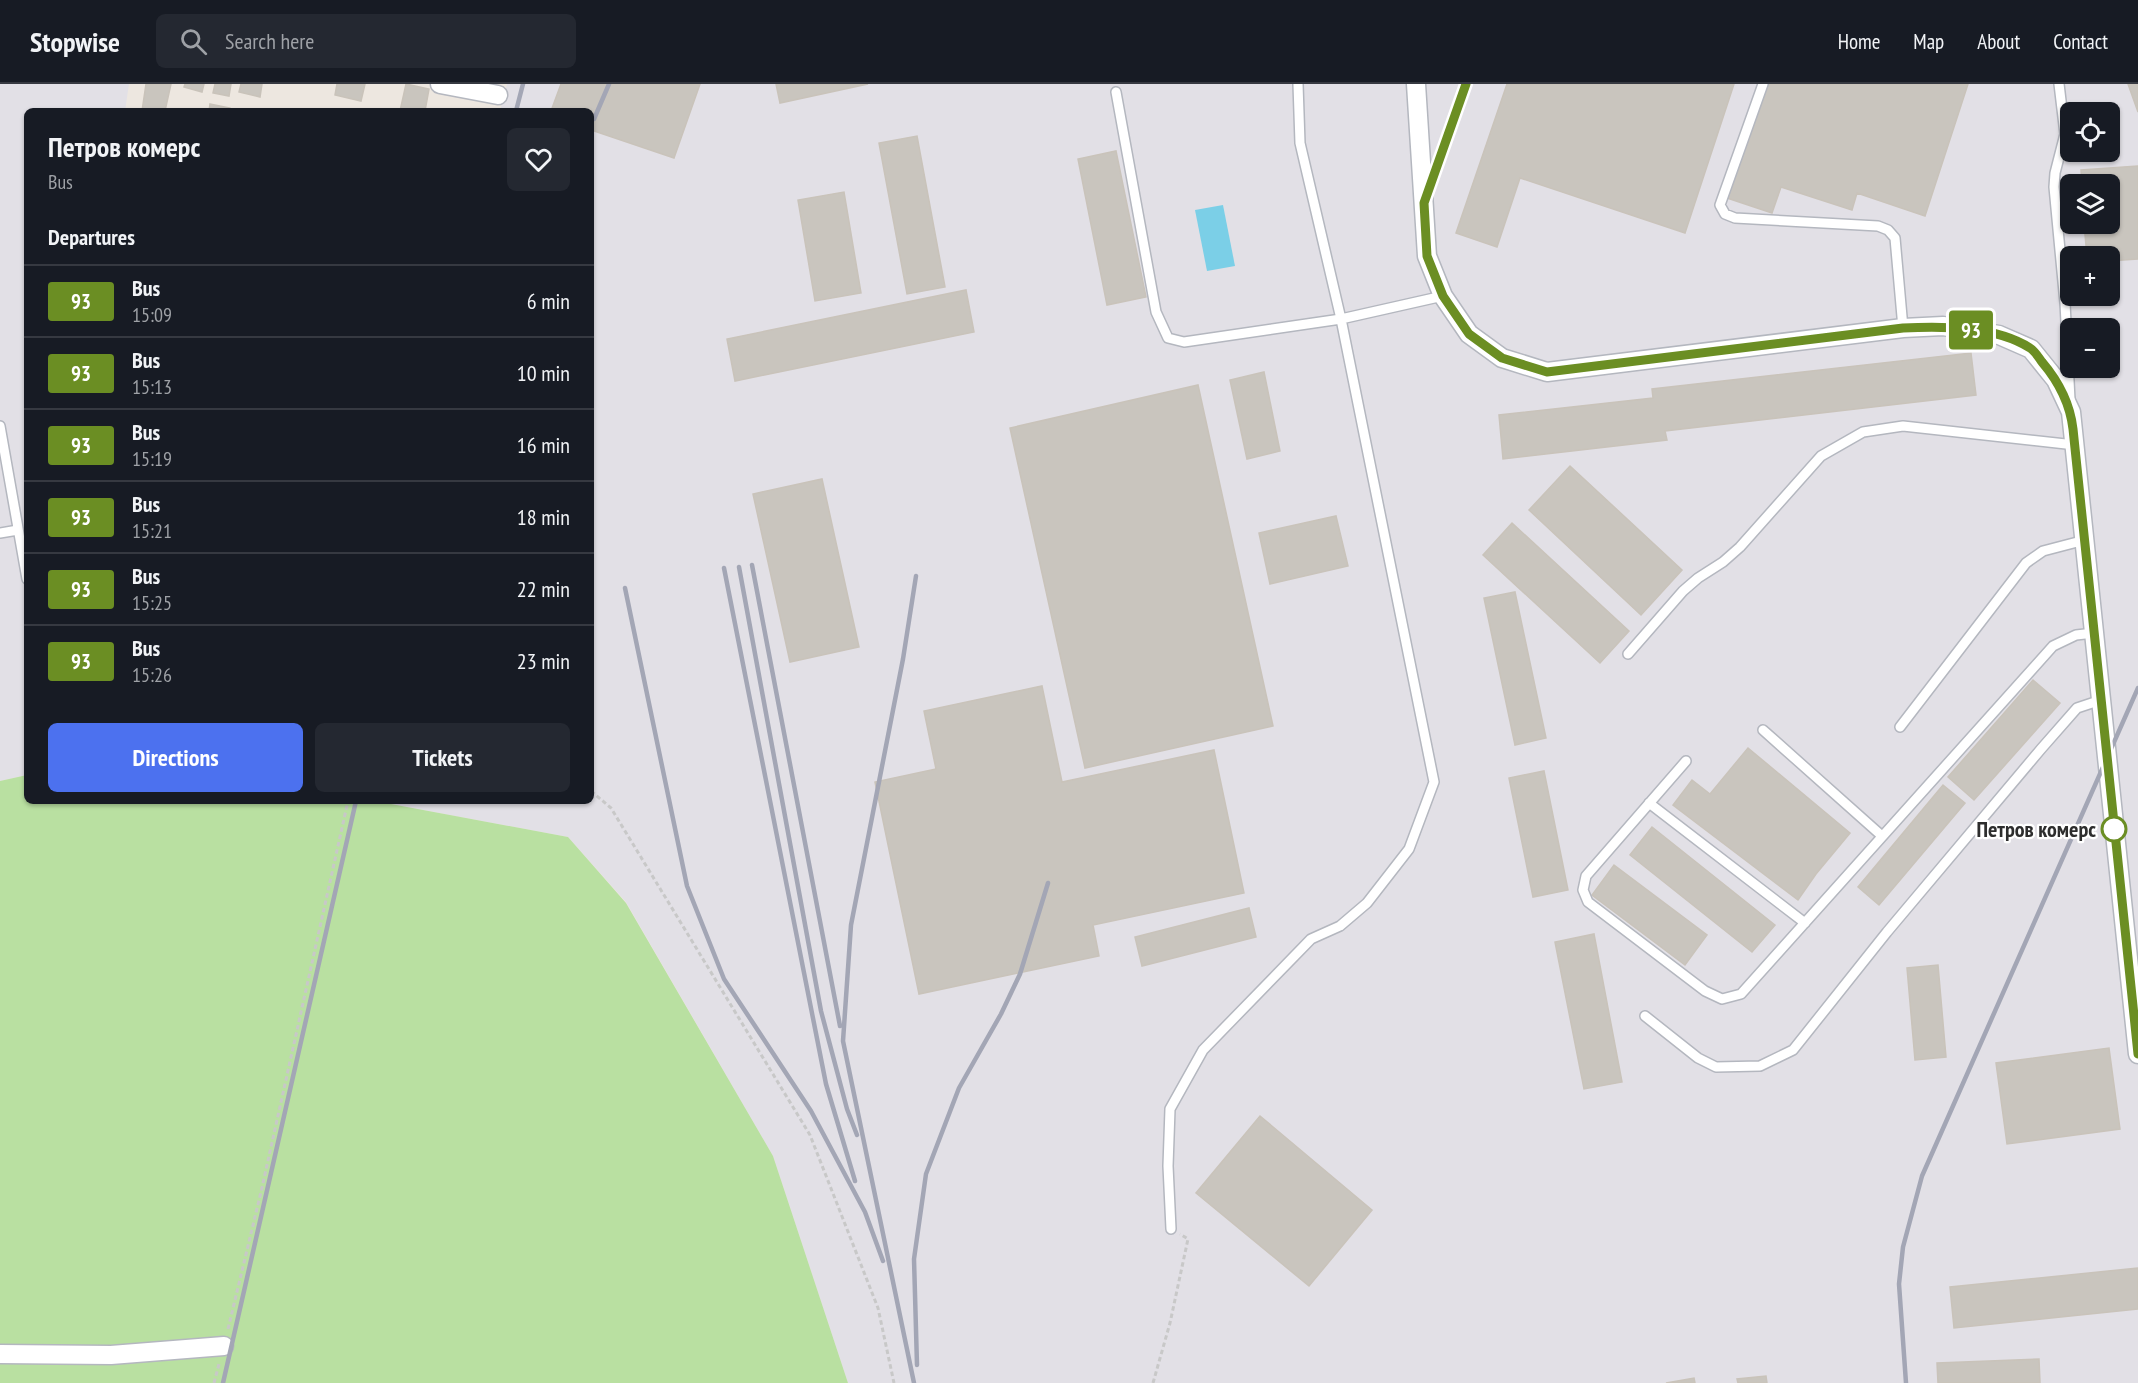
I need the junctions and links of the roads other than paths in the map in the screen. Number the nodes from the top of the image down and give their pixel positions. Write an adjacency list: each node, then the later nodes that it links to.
1 (440, 84): 8 (street)
2 (1298, 84): 11 (lane)
3 (1416, 84): 9 (street)
4 (1466, 84): 9 (lane)
5 (1763, 84): 12 (lane)
6 (2059, 84): 13 (lane)
7 (1116, 92): 11 (lane)
8 (498, 97)
9 (1424, 203): 10 (street)
10 (1443, 296): 11 (lane); 12 (street)
11 (1341, 319): 31 (lane)
12 (1903, 328): 13 (street)
13 (2071, 412): 15 (street)
14 (0, 426): 16 (lane)
15 (2075, 445): 18 (street); 21 (lane)
16 (18, 530): 17 (lane); 19 (lane)
17 (0, 533)
18 (2085, 540): 20 (street); 23 (lane)
19 (24, 563)
20 (2094, 633): 22 (street); 27 (lane)
21 (1628, 654)
22 (2101, 700): 29 (lane); 30 (street)
23 (1900, 727)
24 (1763, 730): 27 (lane)
25 (1686, 761): 26 (lane)
26 (1649, 803): 28 (lane); 28 (lane)
27 (1882, 836): 28 (lane)
28 (1804, 923)
29 (1645, 1016)
30 (2138, 1054)
31 (1171, 1228)
32 (224, 1346): 33 (street)
33 (0, 1354)

